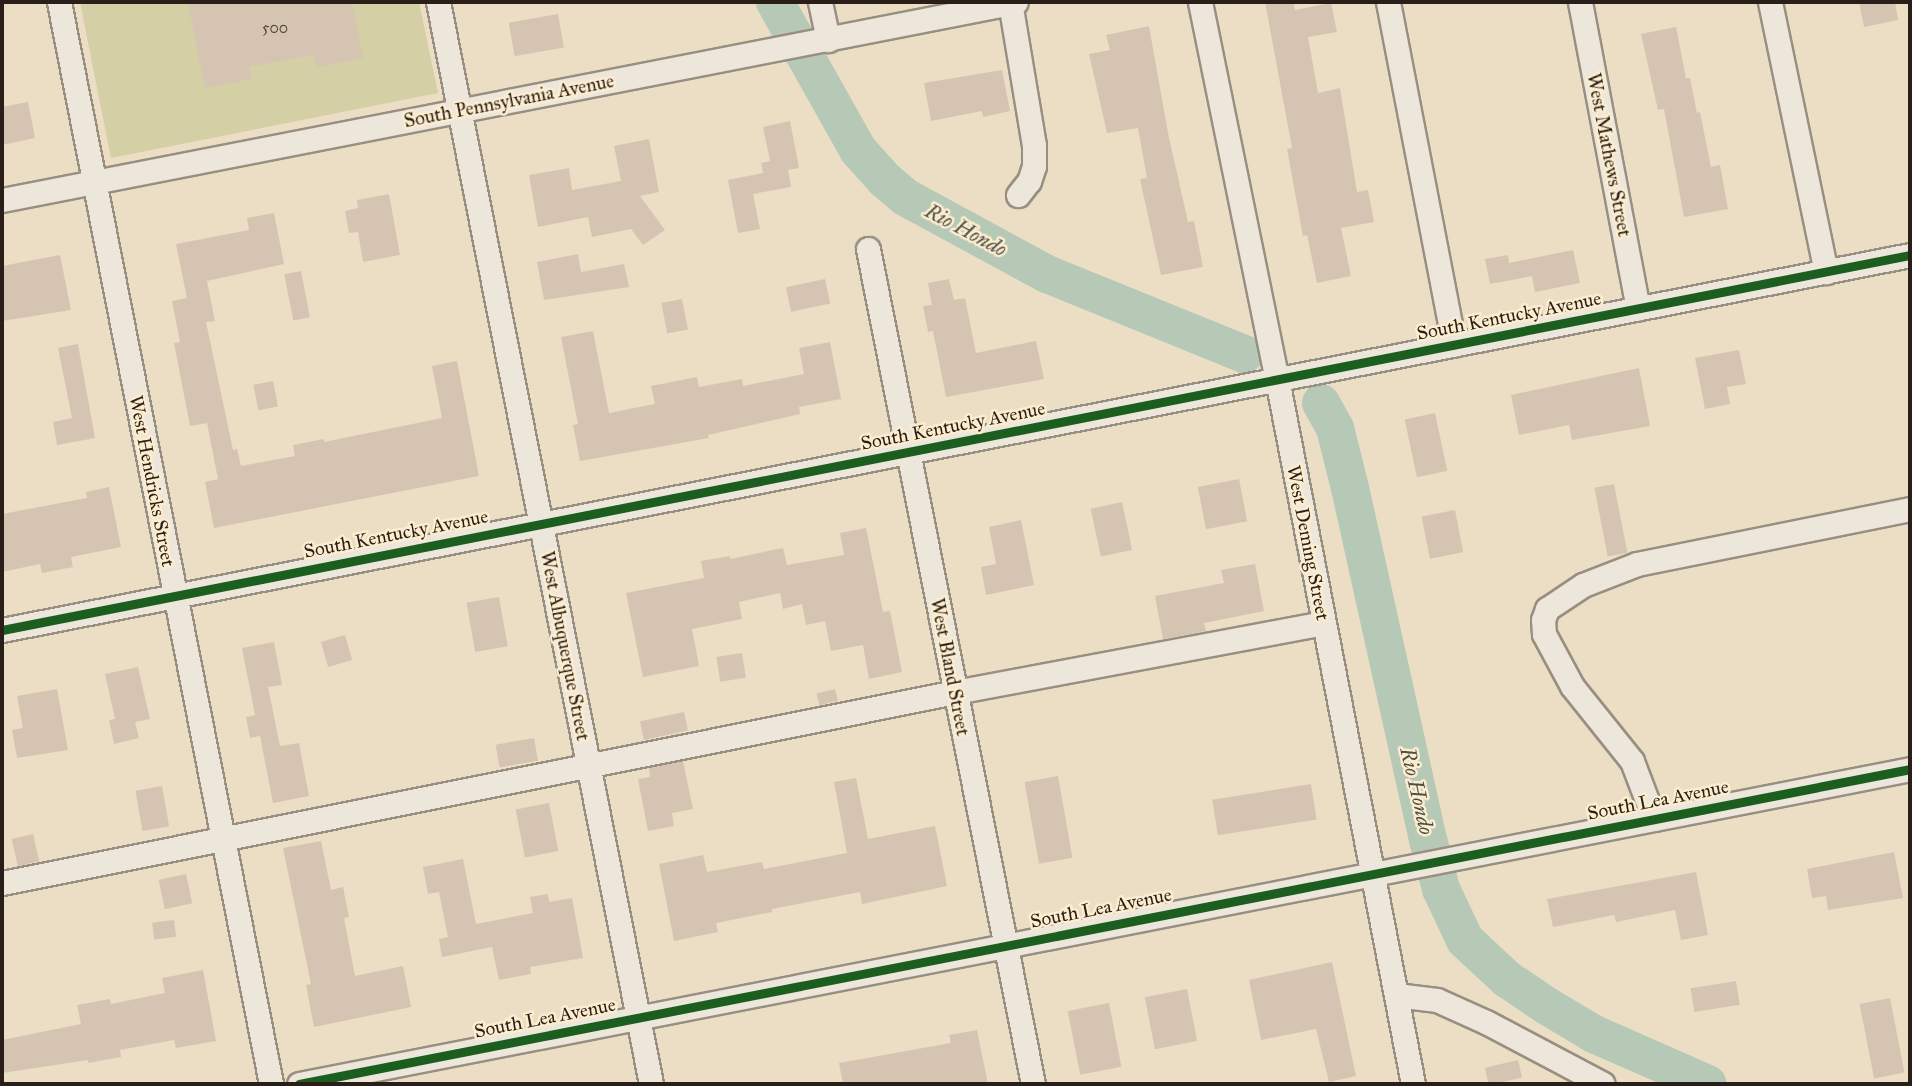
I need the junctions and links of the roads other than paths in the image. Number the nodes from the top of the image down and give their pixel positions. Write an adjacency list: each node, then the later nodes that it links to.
1 (59, 2): 11 (street, West Hendricks Street)
2 (439, 2): 10 (street, West Albuquerque Street)
3 (820, 2): 9 (street)
4 (1012, 2): 9 (street, South Pennsylvania Avenue); 12 (street)
5 (1200, 2): 19 (street, West Deming Street)
6 (1388, 2): 18 (street)
7 (1580, 2): 17 (street, West Mathews Street)
8 (1770, 2): 16 (street)
9 (828, 40): 10 (street, South Pennsylvania Avenue)
10 (459, 110): 11 (street, South Pennsylvania Avenue); 22 (street, West Albuquerque Street)
11 (94, 182): 13 (street, South Pennsylvania Avenue); 23 (street, West Hendricks Street)
12 (1018, 195)
13 (2, 200)
14 (868, 249): 20 (street, West Bland Street)
15 (1910, 255): 16 (street, South Kentucky Avenue)
16 (1826, 272): 17 (street, South Kentucky Avenue)
17 (1638, 309): 18 (street, South Kentucky Avenue)
18 (1454, 345): 19 (street, South Kentucky Avenue)
19 (1277, 379): 20 (street, South Kentucky Avenue); 24 (street, West Deming Street)
20 (907, 453): 22 (street, South Kentucky Avenue); 26 (street, West Bland Street)
21 (1910, 509): 29 (street)
22 (540, 523): 23 (street, South Kentucky Avenue); 27 (street, West Albuquerque Street)
23 (175, 596): 25 (street, South Kentucky Avenue); 30 (street, West Hendricks Street)
24 (1324, 623): 26 (street); 31 (street, West Deming Street)
25 (2, 630)
26 (955, 692): 27 (street); 33 (street, West Bland Street)
27 (589, 767): 30 (street); 35 (street, West Albuquerque Street)
28 (1910, 769): 29 (street, South Lea Avenue)
29 (1654, 819): 31 (street, South Lea Avenue)
30 (223, 838): 32 (street); 36 (street, West Hendricks Street)
31 (1372, 872): 33 (street, South Lea Avenue); 34 (street, West Deming Street)
32 (2, 883)
33 (1005, 945): 35 (street, South Lea Avenue); 39 (street, West Bland Street)
34 (1396, 995): 40 (street, West Deming Street); 41 (street)
35 (638, 1017): 37 (street, South Lea Avenue); 38 (street, West Albuquerque Street)
36 (271, 1084)
37 (299, 1084)
38 (651, 1084)
39 (1033, 1084)
40 (1413, 1084)
41 (1603, 1084)

